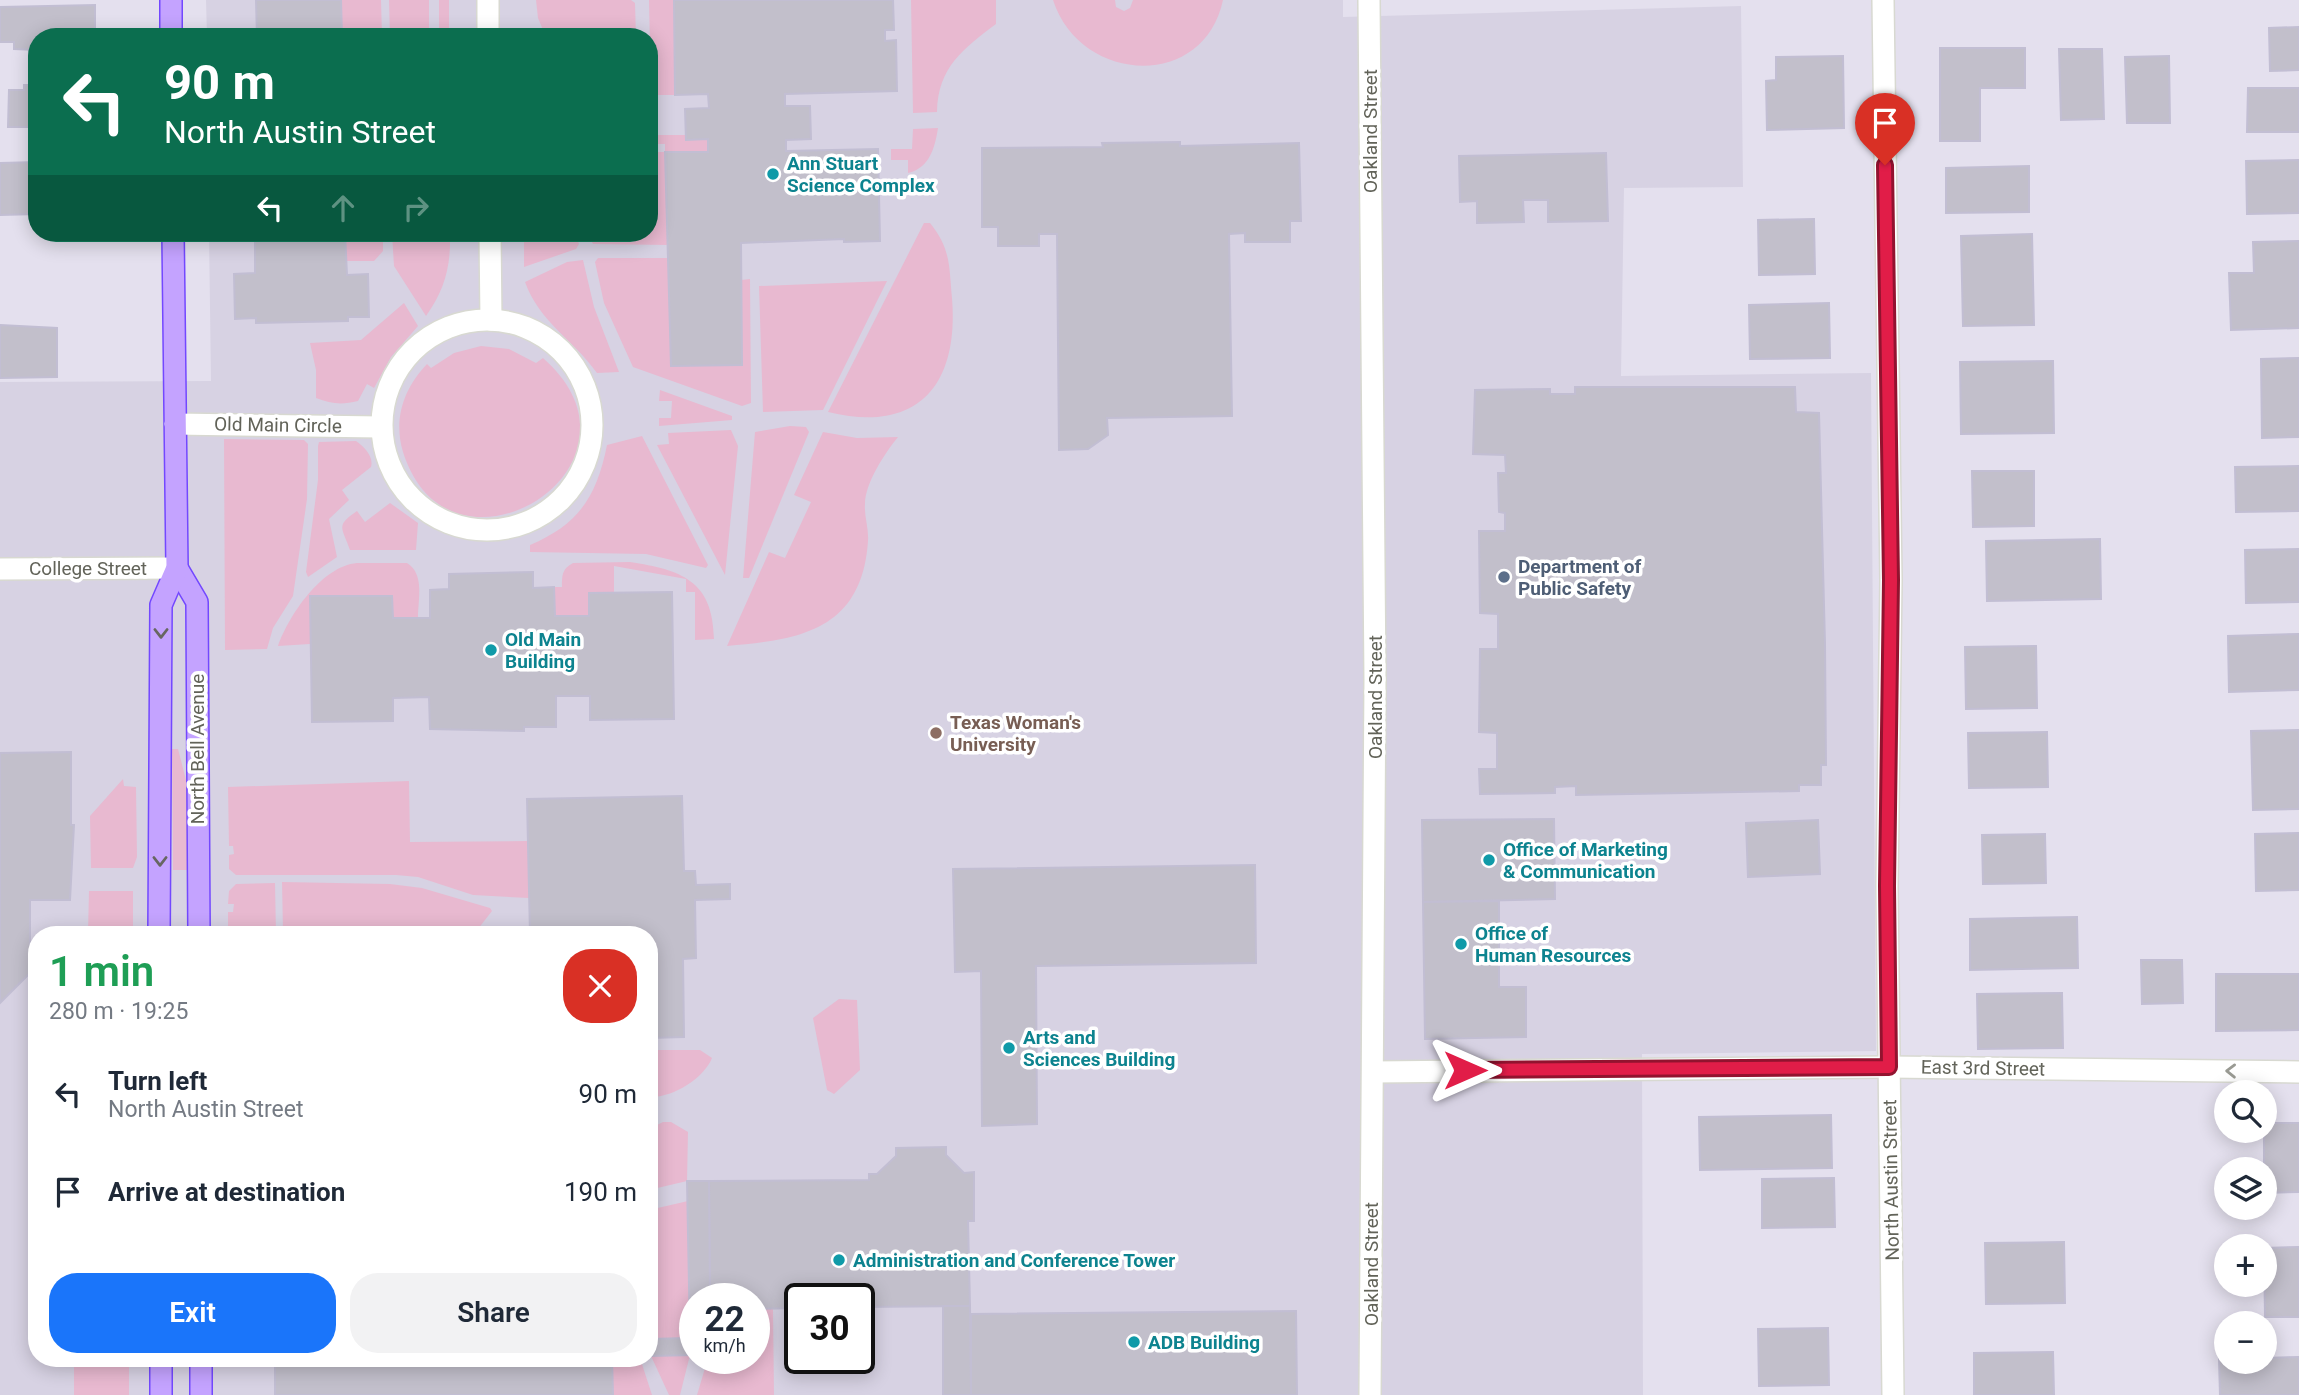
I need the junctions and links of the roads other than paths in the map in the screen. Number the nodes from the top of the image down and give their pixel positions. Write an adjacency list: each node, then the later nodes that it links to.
1 (171, 0): 5 (main road)
2 (488, 0): 6 (street)
3 (1368, 0): 17 (street, Oakland Street)
4 (1882, 0): 16 (street, North Austin Street)
5 (171, 28)
6 (488, 28)
7 (173, 242): 10 (main road, North Bell Avenue)
8 (490, 242): 9 (street)
9 (491, 320): 11 (street); 11 (street)
10 (175, 424): 11 (street, Old Main Circle); 12 (main road, North Bell Avenue)
11 (381, 427)
12 (177, 568): 13 (street, College Street); 14 (main road, North Bell Avenue, one-way to 14); 15 (main road, North Bell Avenue)
13 (0, 569)
14 (159, 926)
15 (199, 926)
16 (1889, 1067): 17 (street, East 3rd Street); 18 (street, East 3rd Street, one-way to 16); 24 (street, North Austin Street)
17 (1373, 1072): 23 (street, Oakland Street)
18 (2299, 1072)
19 (161, 1367): 21 (main road)
20 (201, 1367): 22 (main road)
21 (161, 1395)
22 (201, 1395)
23 (1370, 1395)
24 (1893, 1395)

